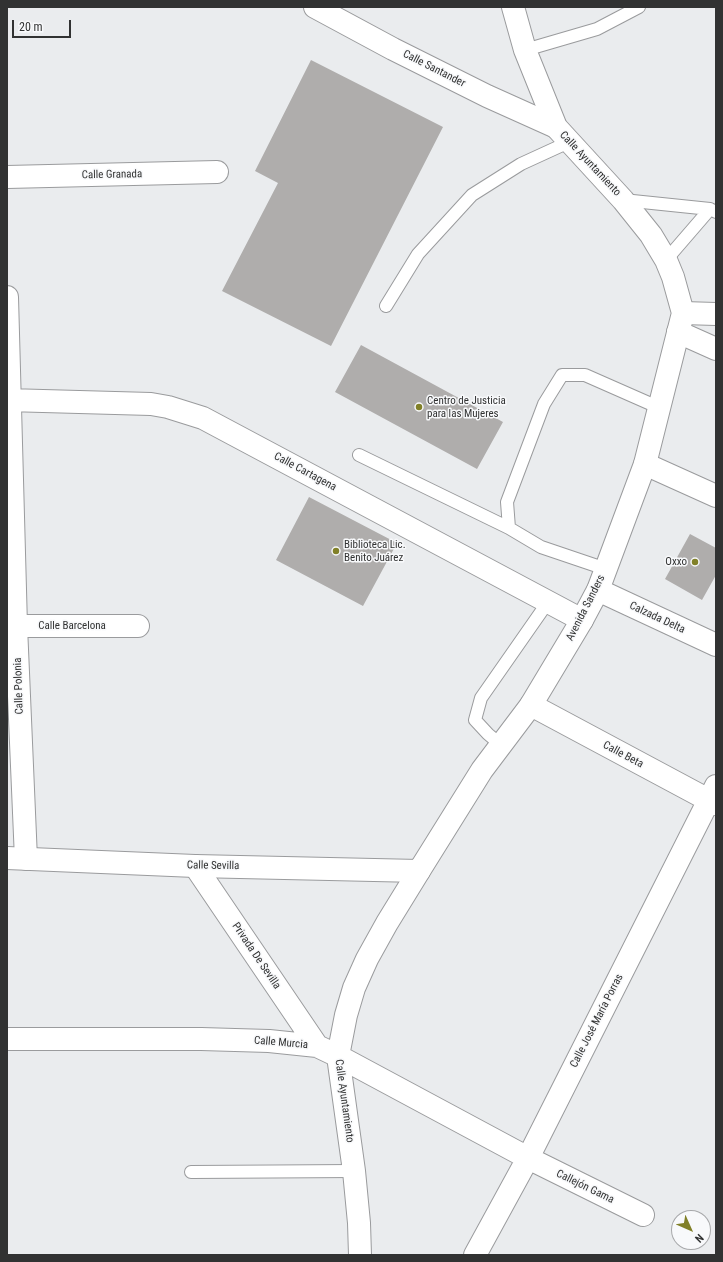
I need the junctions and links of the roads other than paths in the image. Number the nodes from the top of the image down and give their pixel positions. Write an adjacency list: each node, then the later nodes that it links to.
1 (315, 7): 5 (street, Calle Santander)
2 (513, 7): 4 (street, Calle Ayuntamiento)
3 (639, 7): 4 (lane)
4 (525, 50): 5 (street, Calle Ayuntamiento)
5 (563, 135): 8 (street, Calle Ayuntamiento); 12 (lane)
6 (217, 172): 7 (street, Calle Granada)
7 (7, 177)
8 (623, 200): 9 (lane); 10 (street, Calle Ayuntamiento)
9 (713, 210): 10 (lane)
10 (666, 260): 14 (street, Calle Ayuntamiento)
11 (7, 297): 16 (street, Calle Polonia)
12 (386, 306)
13 (716, 314): 14 (street)
14 (681, 322): 15 (street); 17 (street, Avenida Sanders)
15 (716, 349)
16 (8, 400): 24 (street, Calle Cartagena); 26 (street, Calle Polonia)
17 (660, 408): 19 (street, Avenida Sanders); 21 (lane)
18 (359, 455): 21 (lane)
19 (646, 464): 20 (street); 22 (street, Avenida Sanders)
20 (716, 496)
21 (509, 528): 22 (lane)
22 (606, 569): 23 (street, Avenida Sanders)
23 (598, 590): 25 (street, Avenida Sanders); 28 (street, Calzada Delta)
24 (548, 602): 25 (street, Calle Cartagena); 30 (lane)
25 (582, 620): 29 (street, Avenida Sanders)
26 (12, 626): 27 (street, Calle Barcelona); 32 (street, Calle Polonia)
27 (138, 626)
28 (716, 645)
29 (530, 705): 30 (street, Avenida Sanders); 31 (street, Calle Beta)
30 (501, 745): 34 (street, Avenida Sanders)
31 (714, 797): 38 (street, Calle José María Porras)
32 (16, 859): 33 (street, Calle Sevilla)
33 (195, 866): 34 (street, Calle Sevilla); 36 (street, Privada De Sevilla)
34 (420, 870): 37 (street, Calle Ayuntamiento)
35 (7, 1039): 36 (street, Calle Murcia)
36 (317, 1046): 37 (street, Calle Murcia)
37 (338, 1056): 38 (street, Calle Murcia); 39 (street, Calle Ayuntamiento)
38 (528, 1158): 41 (street, Callejón Gama); 43 (street, Calle José María Porras)
39 (354, 1171): 40 (lane); 42 (street, Calle Ayuntamiento)
40 (191, 1172)
41 (643, 1215)
42 (360, 1255)
43 (475, 1255)

